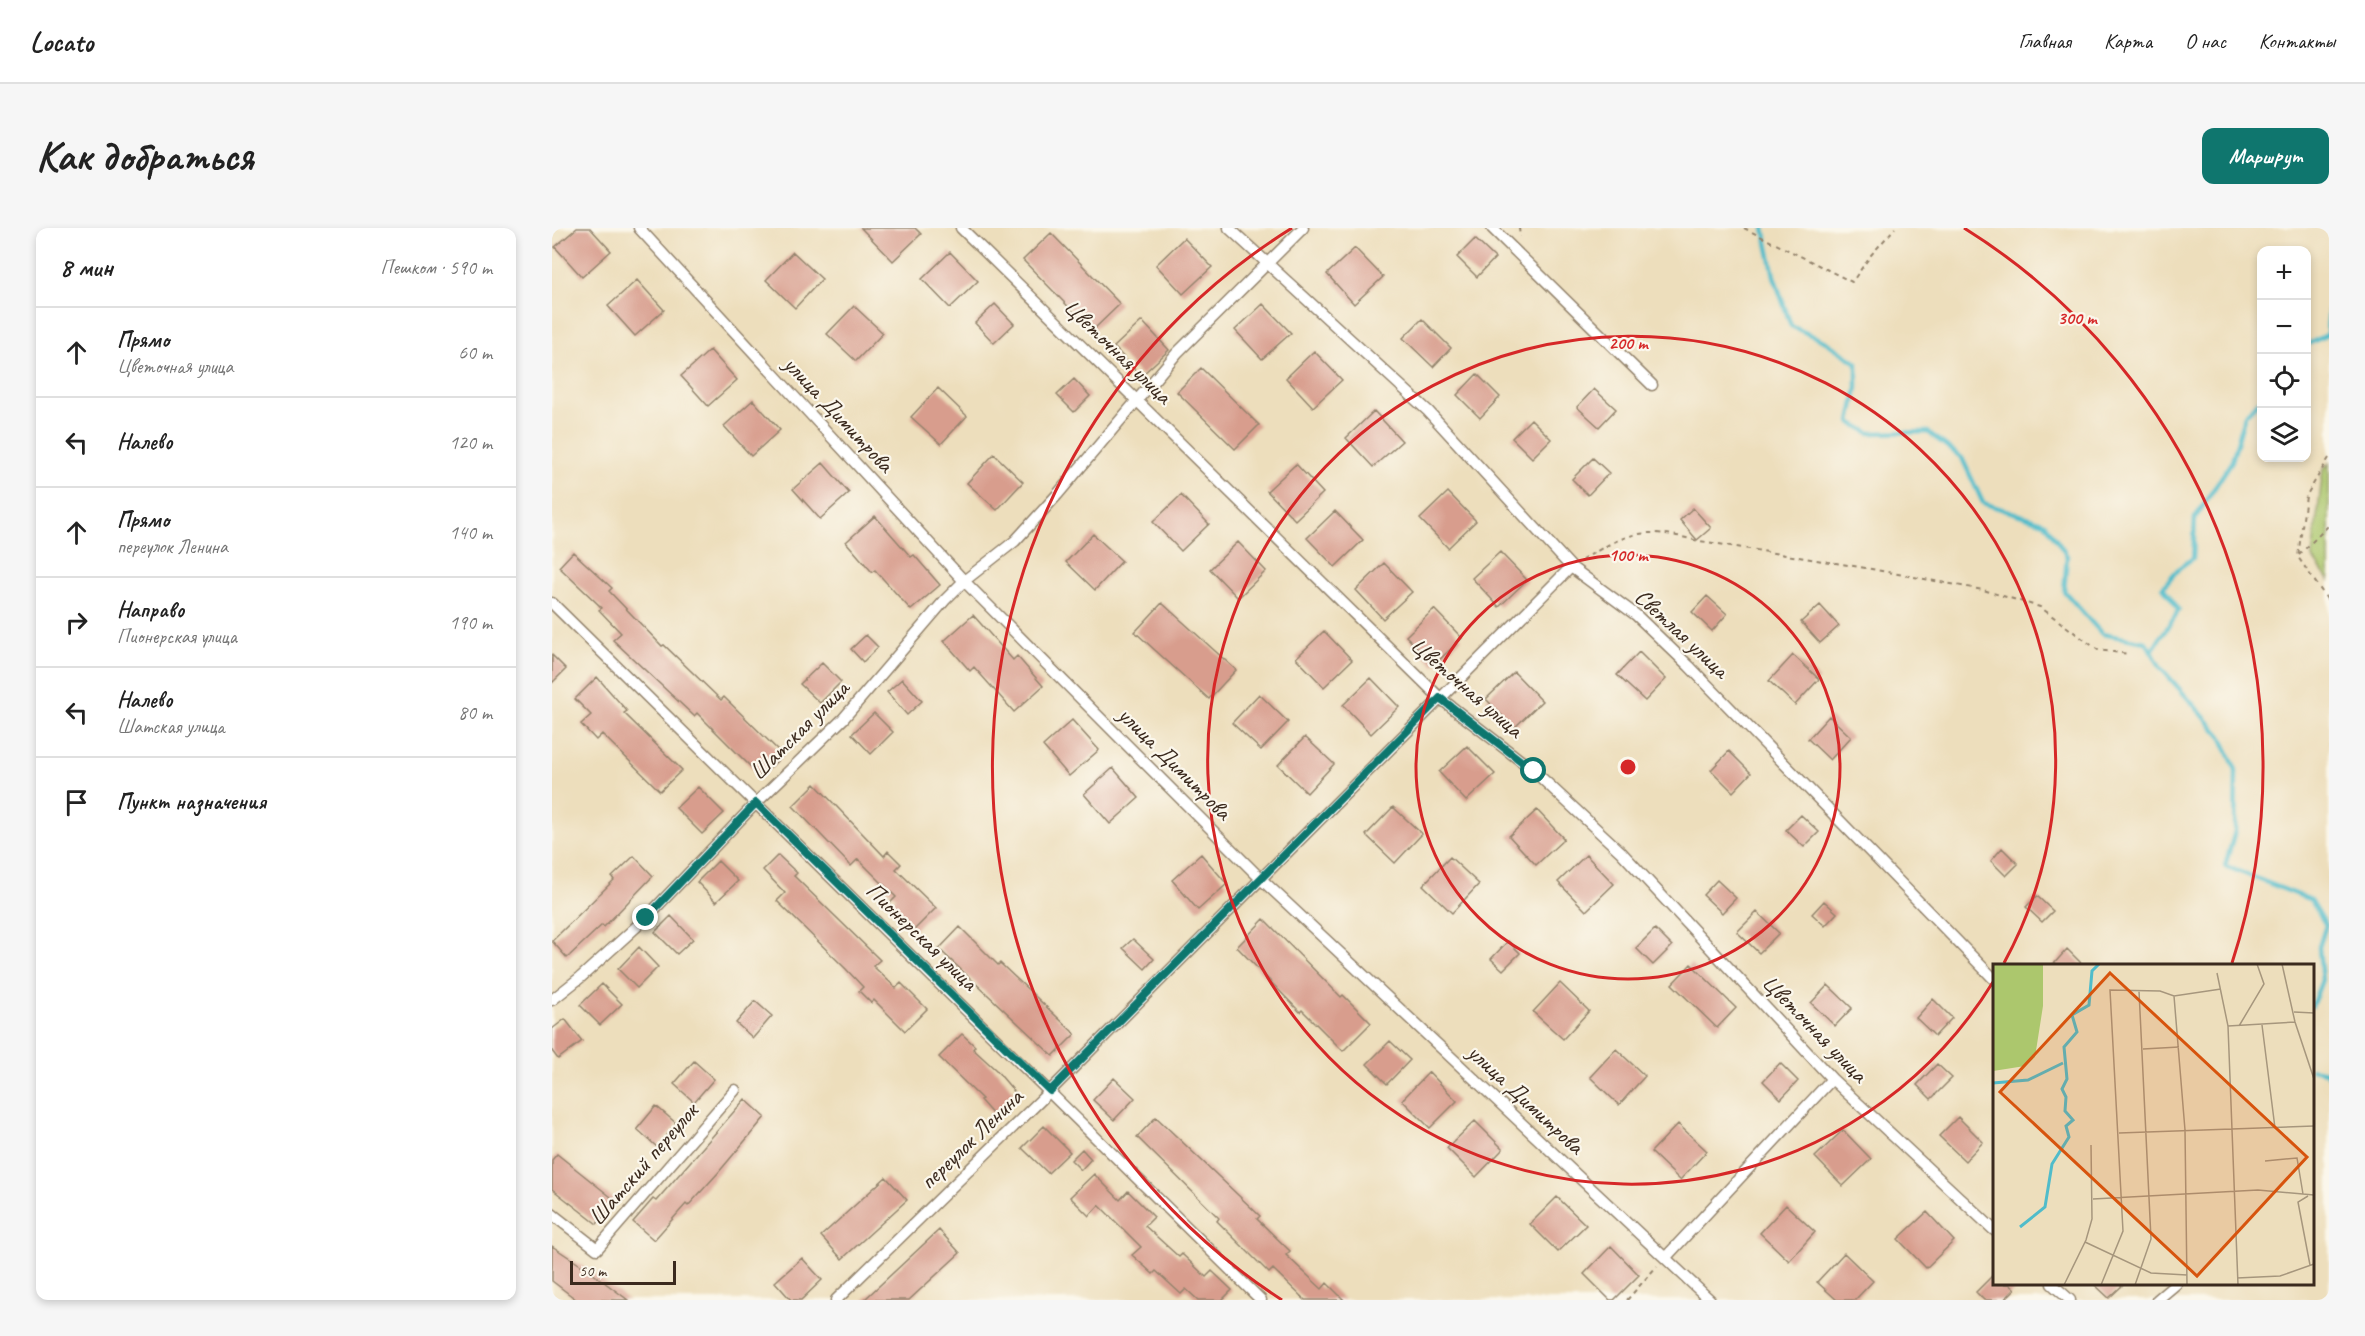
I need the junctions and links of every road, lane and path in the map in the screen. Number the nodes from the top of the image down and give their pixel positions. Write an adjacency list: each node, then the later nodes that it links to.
1 (639, 228): 15 (street, улица Димитрова)
2 (962, 228): 10 (street, Цветочная улица)
3 (1229, 228): 8 (street, Светлая улица)
4 (1304, 228): 8 (street, Шатская улица)
5 (1492, 228): 9 (street)
6 (1744, 228): 7 (path)
7 (1895, 228)
8 (1268, 264): 10 (street, Шатская улица); 14 (street, Светлая улица)
9 (1652, 385)
10 (1139, 401): 15 (street, Шатская улица); 19 (street, Цветочная улица)
11 (2329, 459): 13 (path)
12 (2329, 525): 13 (path)
13 (2298, 557): 16 (path)
14 (1571, 567): 18 (path); 19 (street, переулок Ленина); 22 (street, Светлая улица)
15 (964, 581): 20 (street, Шатская улица); 21 (street, улица Димитрова)
16 (2329, 602)
17 (552, 603): 20 (street, Пионерская улица)
18 (2129, 654)
19 (1440, 698): 21 (street, переулок Ленина); 24 (street, Цветочная улица)
20 (756, 803): 23 (street, Шатская улица); 26 (street, Пионерская улица)
21 (1261, 879): 26 (street, переулок Ленина); 29 (street, улица Димитрова)
22 (1993, 977)
23 (552, 1000)
24 (1832, 1079): 28 (street, Цветочная улица); 29 (street)
25 (735, 1090): 27 (street, Шатский переулок)
26 (1050, 1091): 32 (street, переулок Ленина); 33 (street, Пионерская улица)
27 (552, 1214)
28 (1993, 1228)
29 (1666, 1257): 34 (path); 35 (street, улица Димитрова)
30 (2053, 1285): 36 (street)
31 (2175, 1285): 37 (street)
32 (842, 1298)
33 (1261, 1300)
34 (1627, 1300)
35 (1710, 1300)
36 (2070, 1300)
37 (2157, 1300)

